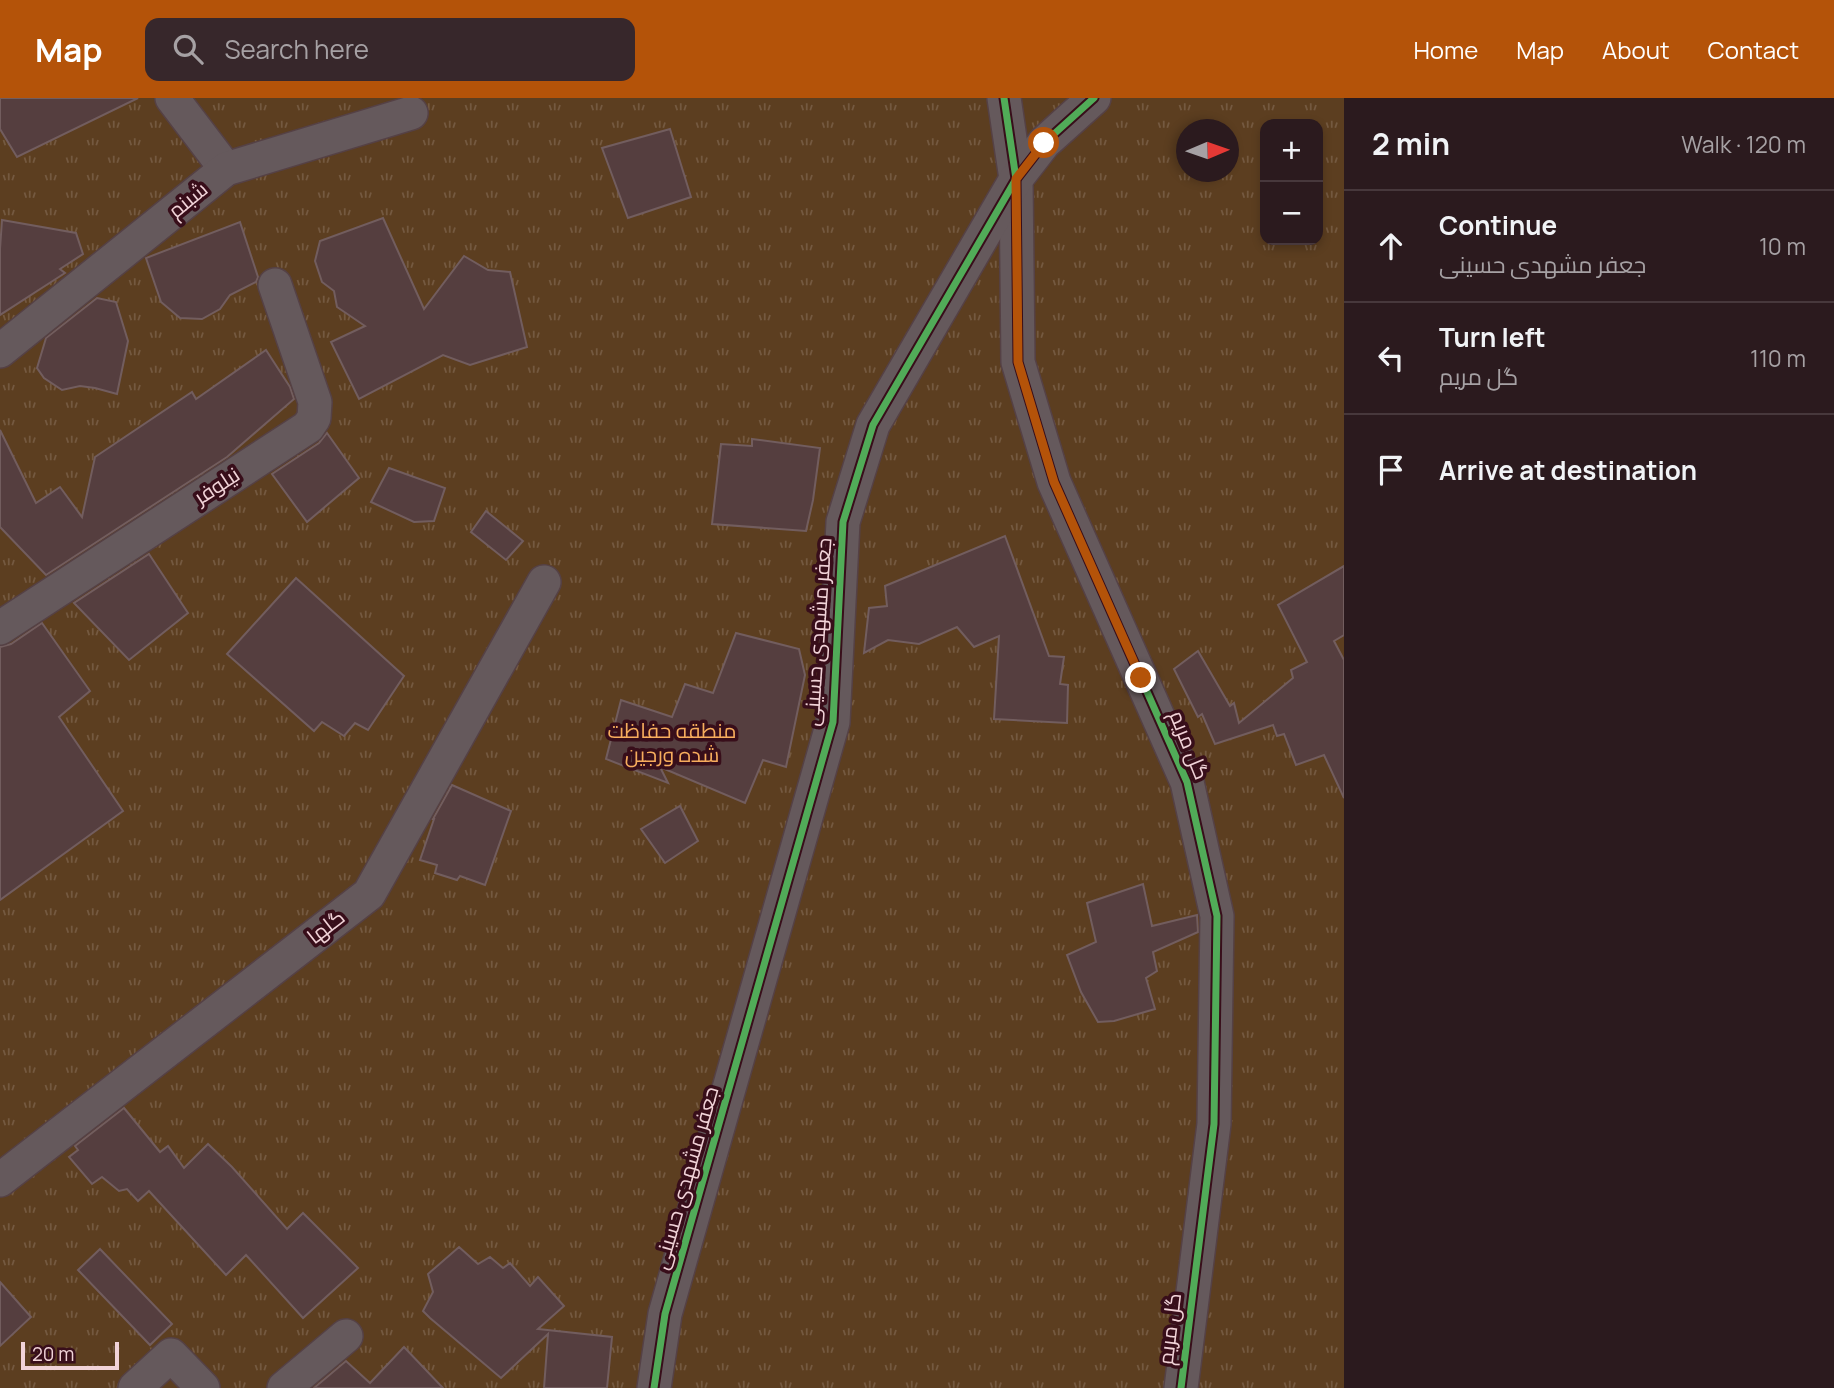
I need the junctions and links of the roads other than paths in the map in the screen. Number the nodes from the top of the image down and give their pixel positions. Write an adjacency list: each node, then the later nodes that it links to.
1 (172, 98): 5 (street)
2 (1004, 98): 6 (street, گل مریم)
3 (1094, 98): 6 (street, جعفر مشهدی حسینی)
4 (411, 113): 5 (street, شبنم)
5 (226, 169): 8 (street, شبنم)
6 (1016, 179): 16 (street, جعفر مشهدی حسینی); 17 (street, گل مریم)
7 (275, 285): 10 (street, نیلوفر)
8 (0, 351)
9 (544, 582): 11 (street, گلها)
10 (0, 628)
11 (0, 1180)
12 (346, 1336): 15 (street)
13 (135, 1388): 14 (street)
14 (204, 1388)
15 (284, 1388)
16 (654, 1388)
17 (1181, 1388)

